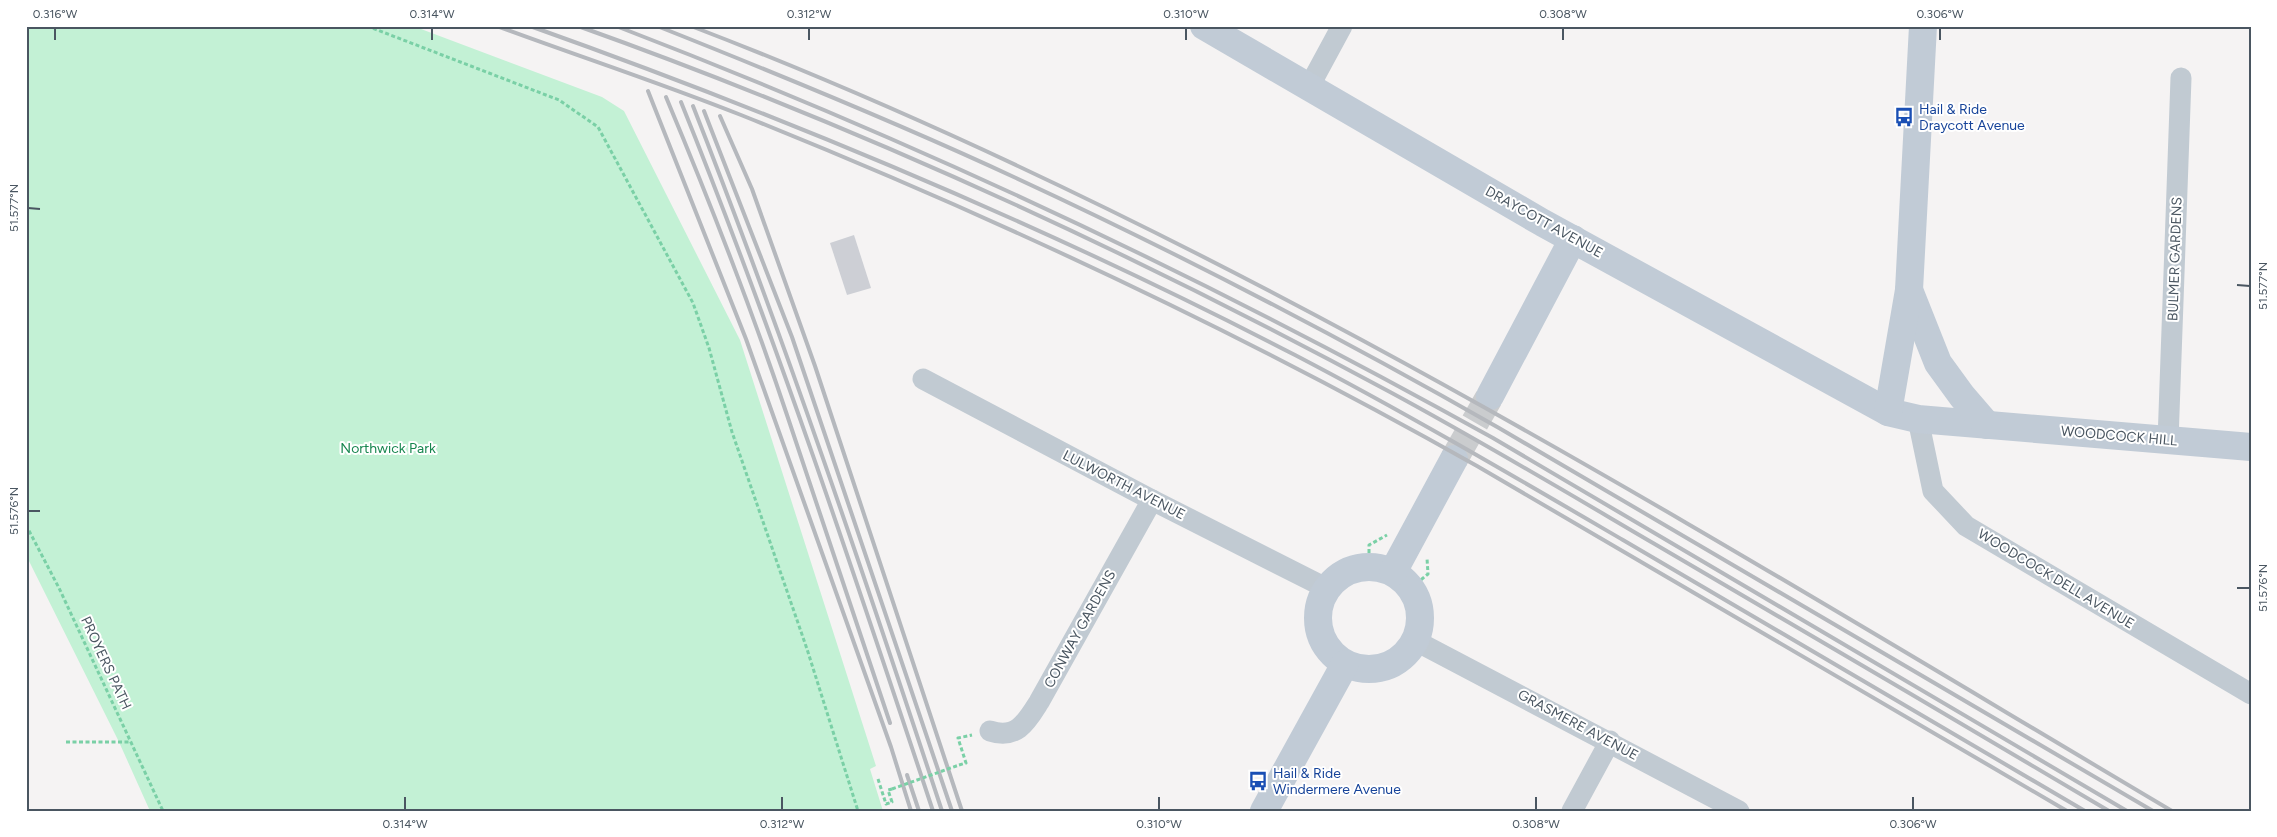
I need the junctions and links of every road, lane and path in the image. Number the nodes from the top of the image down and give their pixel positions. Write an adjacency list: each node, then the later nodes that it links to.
1 (367, 26): 31 (path)
2 (1204, 26): 6 (street, DRAYCOTT AVENUE)
3 (1342, 26): 6 (street)
4 (1923, 26): 8 (street)
5 (2181, 78): 14 (street, BULMER GARDENS)
6 (1309, 87): 7 (street, DRAYCOTT AVENUE)
7 (1573, 239): 10 (street); 11 (street, DRAYCOTT AVENUE)
8 (1909, 290): 11 (street); 13 (street)
9 (923, 379): 17 (street, LULWORTH AVENUE)
10 (1490, 396)
11 (1888, 412): 12 (street, WOODCOCK HILL)
12 (1918, 418): 13 (street, WOODCOCK HILL); 23 (street, WOODCOCK DELL AVENUE)
13 (1987, 424): 14 (street, WOODCOCK HILL)
14 (2168, 441): 15 (street, WOODCOCK HILL)
15 (2251, 448)
16 (1454, 459): 19 (street)
17 (1152, 500): 20 (street, LULWORTH AVENUE); 24 (street, CONWAY GARDENS)
18 (26, 525): 28 (path, PROYERS PATH)
19 (1393, 572): 20 (street); 21 (street)
20 (1326, 588): 22 (street)
21 (1416, 641): 22 (street); 26 (street, GRASMERE AVENUE)
22 (1345, 664): 32 (street)
23 (2251, 694)
24 (990, 731)
25 (958, 738): 29 (path, bridge)
26 (1610, 741): 33 (street); 34 (street, GRASMERE AVENUE)
27 (66, 742): 28 (path)
28 (131, 742): 30 (path, PROYERS PATH)
29 (878, 778)
30 (163, 811)
31 (858, 811)
32 (1264, 811)
33 (1572, 811)
34 (1739, 811)

